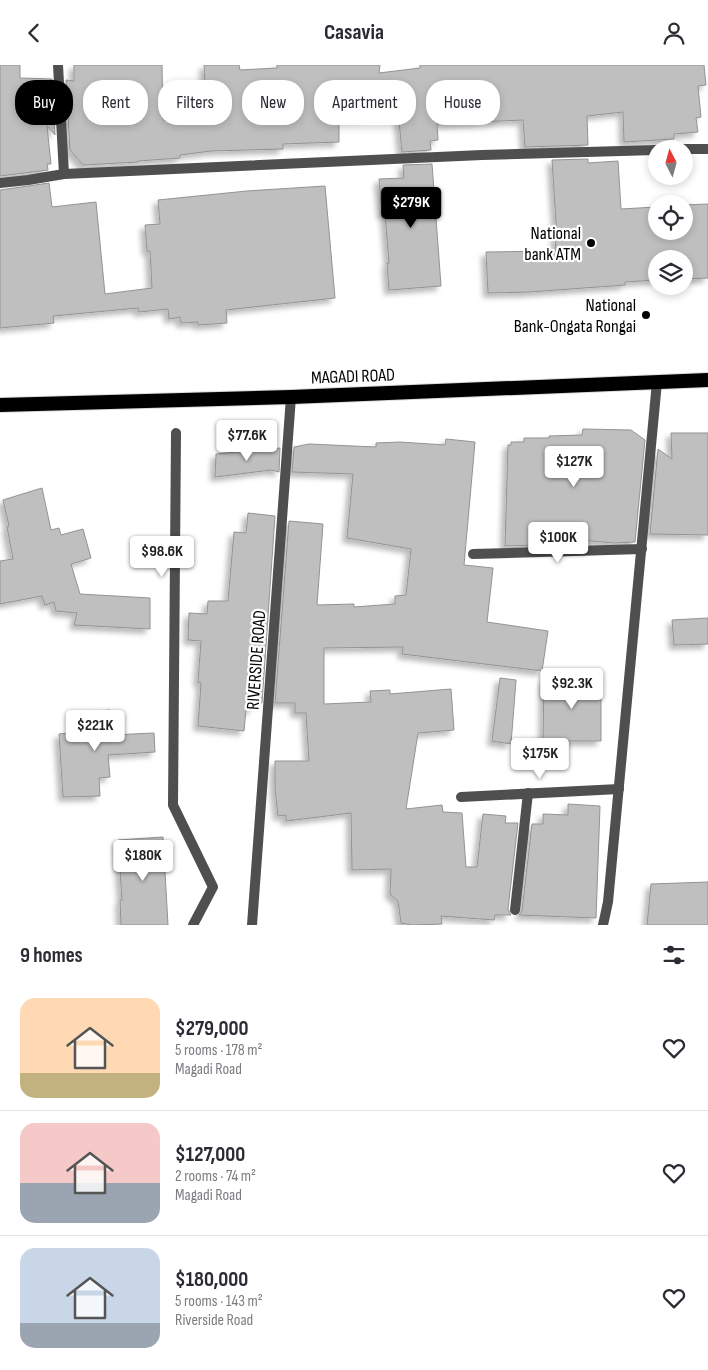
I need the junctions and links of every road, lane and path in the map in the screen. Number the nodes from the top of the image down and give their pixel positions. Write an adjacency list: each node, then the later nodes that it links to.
1 (58, 65): 5 (street)
2 (693, 149): 3 (street)
3 (708, 149)
4 (648, 150): 5 (street)
5 (64, 174): 6 (street)
6 (0, 183)
7 (708, 380): 8 (highway, MAGADI ROAD)
8 (658, 382): 9 (highway, MAGADI ROAD); 12 (street)
9 (291, 397): 10 (highway, MAGADI ROAD); 19 (street, RIVERSIDE ROAD)
10 (0, 405)
11 (176, 433): 18 (street)
12 (642, 549): 13 (street); 14 (street)
13 (473, 554)
14 (619, 789): 15 (street); 20 (street)
15 (528, 793): 16 (street); 17 (street)
16 (461, 797)
17 (515, 910)
18 (193, 925)
19 (252, 925)
20 (603, 925)

